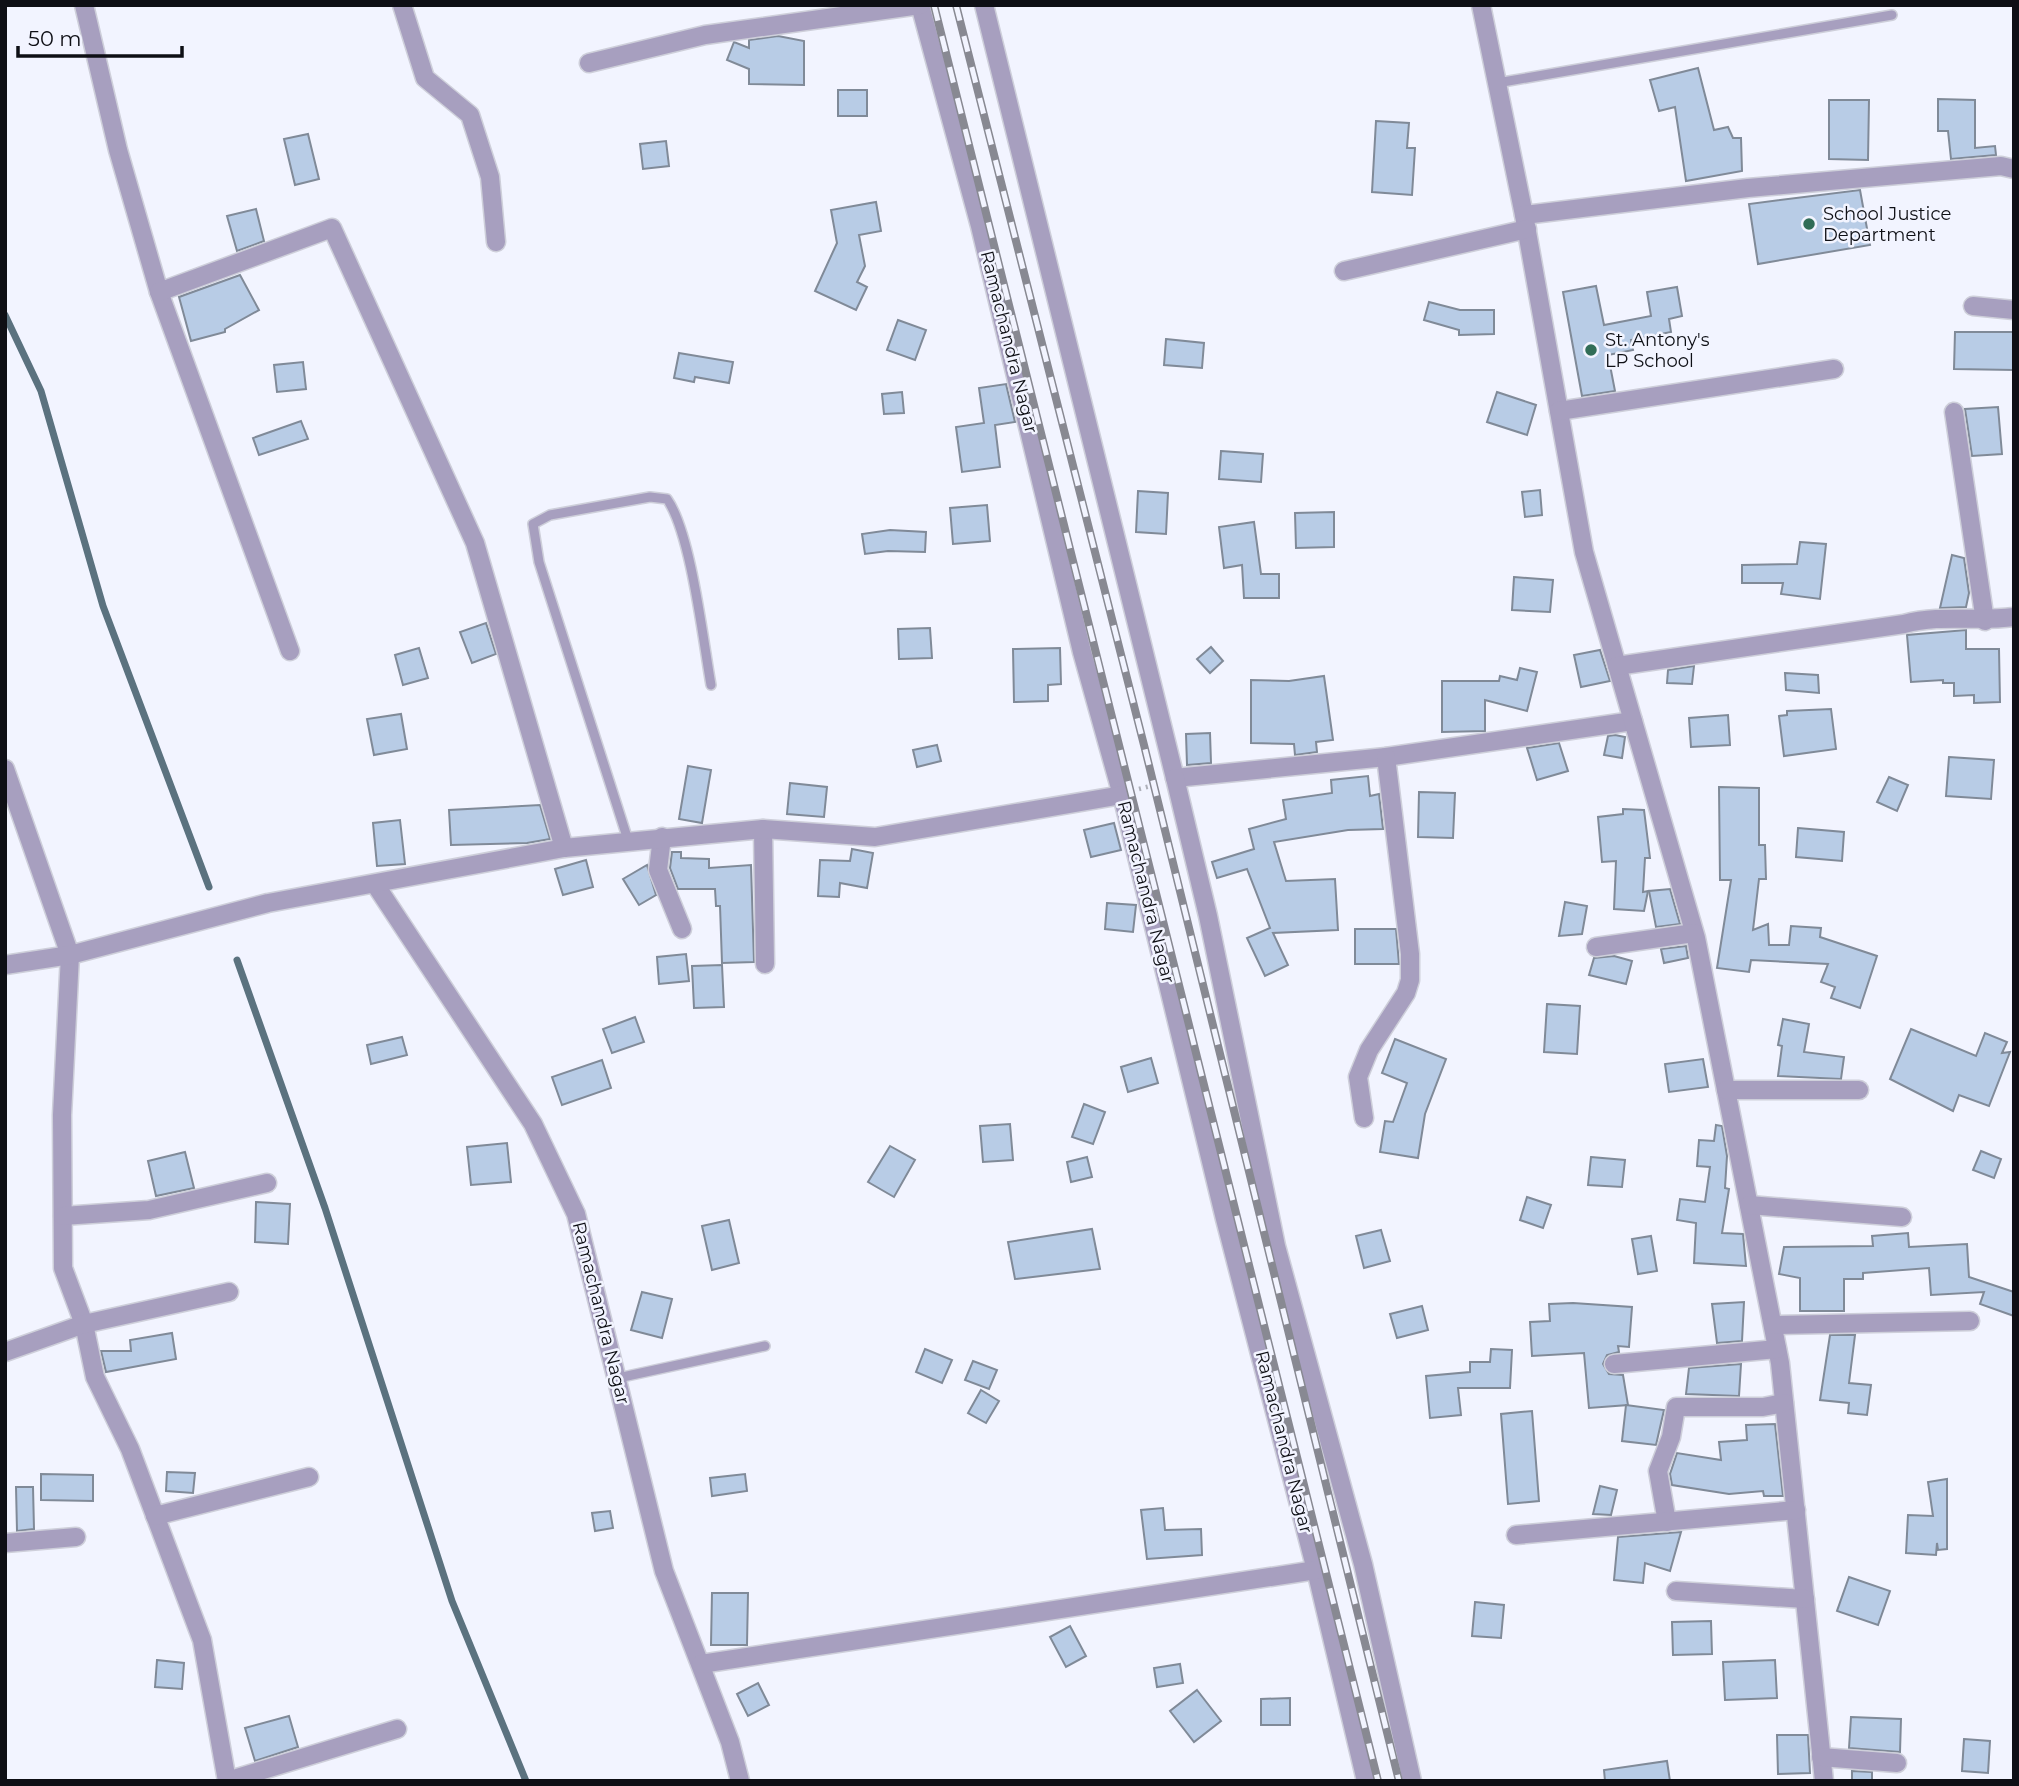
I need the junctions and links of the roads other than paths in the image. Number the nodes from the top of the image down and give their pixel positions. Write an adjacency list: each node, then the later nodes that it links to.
1 (84, 5): 13 (street)
2 (402, 5): 11 (street)
3 (920, 5): 7 (street); 28 (street, Ramachandra Nagar)
4 (984, 5): 27 (street)
5 (1482, 5): 8 (street)
6 (1892, 15): 8 (lane)
7 (589, 63)
8 (1497, 83): 10 (street)
9 (2014, 169): 10 (street)
10 (1525, 222): 12 (street); 17 (street)
11 (496, 242)
12 (1344, 271)
13 (159, 292): 21 (street); 32 (street)
14 (1973, 306): 15 (street)
15 (2014, 310)
16 (1834, 369): 17 (street)
17 (1559, 411): 22 (street)
18 (1954, 412): 20 (street)
19 (2014, 617): 20 (street)
20 (1985, 621): 22 (street)
21 (290, 651)
22 (1617, 666): 24 (street)
23 (711, 685): 31 (lane)
24 (1633, 721): 25 (street); 35 (street)
25 (1386, 757): 27 (street); 42 (street)
26 (5, 769): 37 (street)
27 (1175, 778): 74 (street)
28 (1122, 795): 29 (street); 64 (street, Ramachandra Nagar)
29 (763, 829): 30 (street); 38 (street)
30 (662, 837): 31 (street); 34 (street)
31 (628, 840): 32 (street)
32 (564, 848): 33 (street)
33 (375, 884): 37 (street); 55 (street, Ramachandra Nagar)
34 (682, 929)
35 (1694, 933): 36 (street); 40 (street)
36 (1596, 947)
37 (70, 955): 39 (street); 45 (street)
38 (765, 964)
39 (5, 965)
40 (1726, 1090): 41 (street); 44 (street)
41 (1859, 1090)
42 (1364, 1118)
43 (267, 1183): 45 (street)
44 (1749, 1205): 46 (street); 50 (street)
45 (63, 1216): 49 (street)
46 (1902, 1217)
47 (229, 1292): 49 (street)
48 (1970, 1321): 50 (street)
49 (83, 1324): 53 (street); 59 (street)
50 (1773, 1325): 52 (street)
51 (765, 1346): 55 (lane)
52 (1777, 1349): 54 (street); 56 (street)
53 (5, 1352)
54 (1614, 1364)
55 (618, 1378): 67 (street, Ramachandra Nagar)
56 (1784, 1403): 58 (street); 60 (street)
57 (309, 1477): 59 (street)
58 (1796, 1510): 60 (street); 66 (street)
59 (155, 1516): 71 (street)
60 (1667, 1522): 61 (street)
61 (1517, 1535)
62 (76, 1537): 63 (street)
63 (5, 1544)
64 (1316, 1570): 67 (street); 73 (street, Ramachandra Nagar)
65 (1676, 1591): 66 (street)
66 (1805, 1599): 69 (street)
67 (701, 1664): 72 (street, Ramachandra Nagar)
68 (397, 1729): 71 (street)
69 (1821, 1757): 70 (street); 75 (street)
70 (1897, 1763)
71 (227, 1781)
72 (740, 1781)
73 (1366, 1781)
74 (1412, 1781)
75 (1824, 1781)

